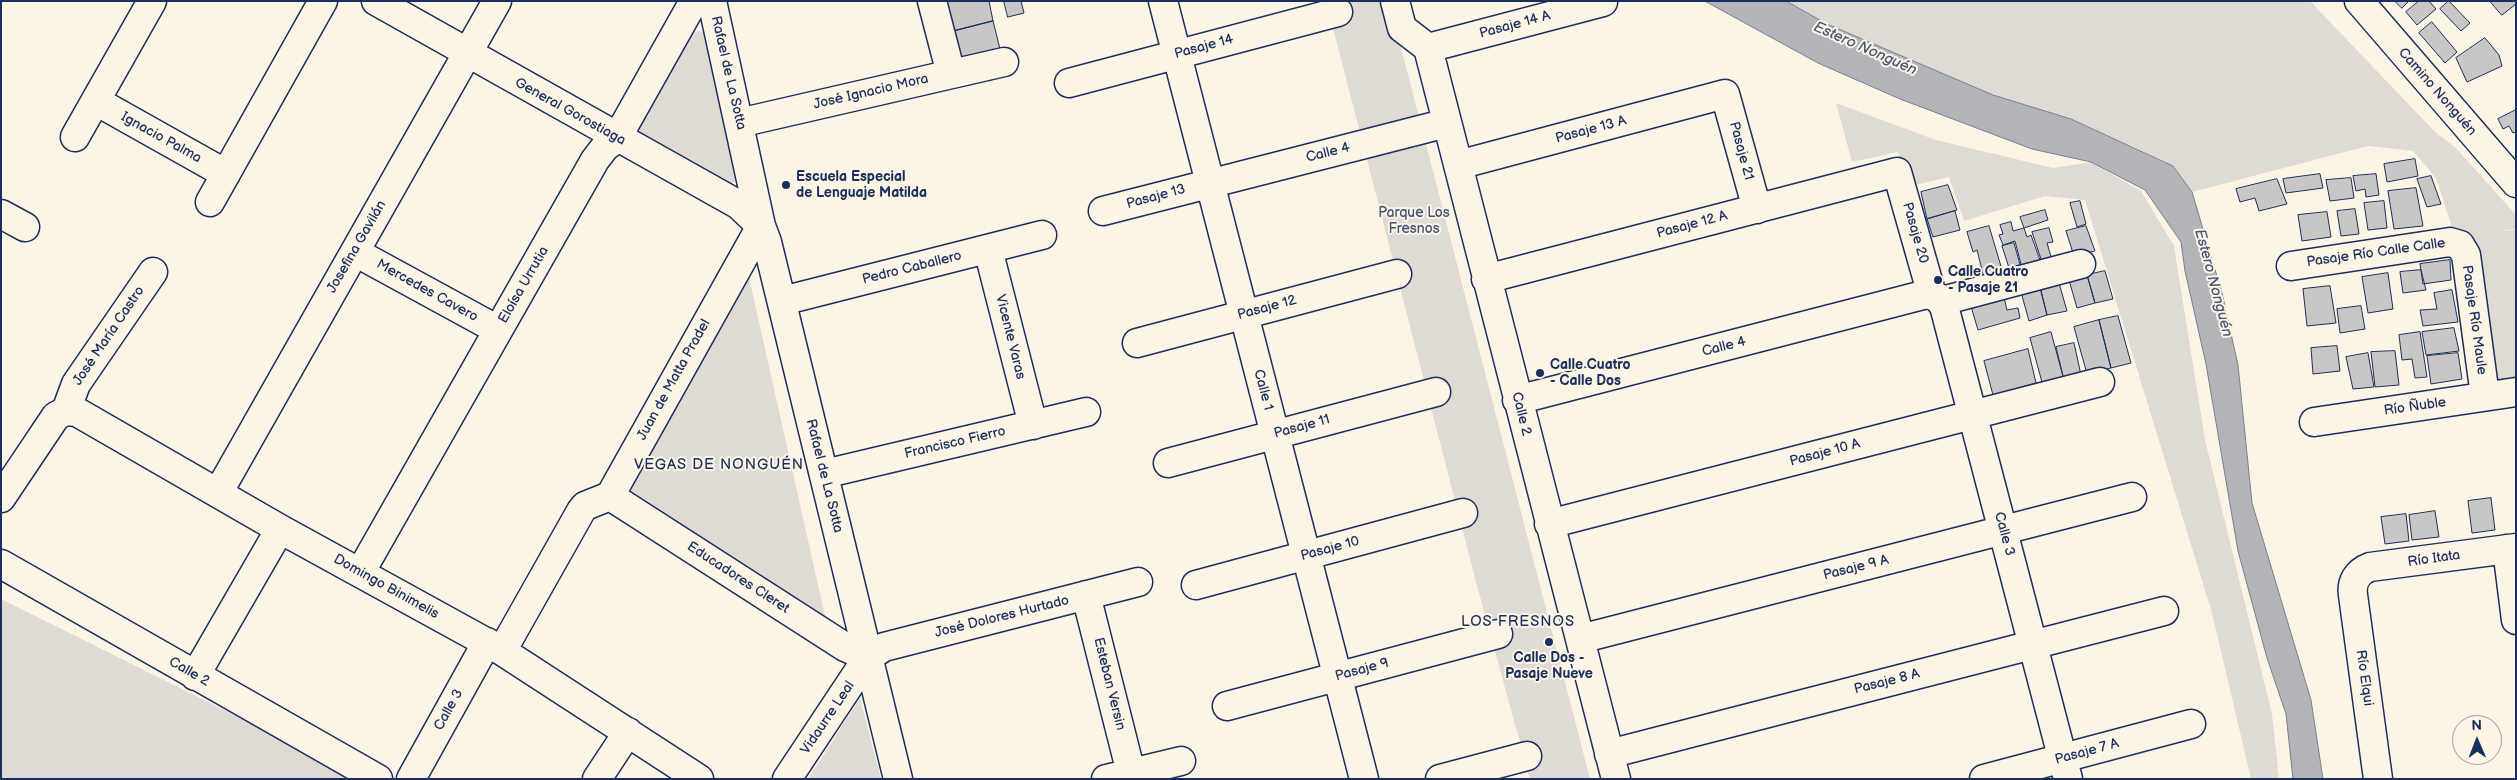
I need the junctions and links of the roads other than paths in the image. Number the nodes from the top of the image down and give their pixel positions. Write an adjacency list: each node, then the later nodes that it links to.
1 (152, 1): 20 (street)
2 (323, 1): 27 (street)
3 (376, 1): 14 (street, General Gorostiaga)
4 (497, 1): 14 (street, Josefina Gavilán)
5 (694, 1): 24 (street, Eloísa Urrutia)
6 (712, 1): 21 (street, Rafael de La Sotta)
7 (932, 1): 17 (street)
8 (1163, 1): 15 (street, Calle 1)
9 (1396, 1): 13 (street)
10 (2358, 1): 30 (street, Camino Nonguén)
11 (1603, 2): 13 (street, Pasaje 14 A)
12 (1338, 12): 15 (street, Pasaje 14)
13 (1428, 48): 22 (street, Calle 2)
14 (467, 54): 24 (street, General Gorostiaga); 41 (street, Josefina Gavilán)
15 (1177, 54): 18 (street, Pasaje 14); 29 (street, Calle 1)
16 (1004, 62): 17 (street, José Ignacio Mora)
17 (951, 74): 21 (street, José Ignacio Mora)
18 (1069, 83)
19 (1725, 94): 25 (street, Pasaje 13 A); 33 (street, Pasaje 21)
20 (96, 101): 23 (street); 27 (street, Ignacio Palma)
21 (739, 123): 28 (street, Rafael de La Sotta)
22 (1447, 123): 25 (street, Calle 2); 29 (street, Calle 4)
23 (75, 137)
24 (617, 138): 31 (street, General Gorostiaga); 50 (street, Eloísa Urrutia)
25 (1458, 165): 46 (street, Calle 2)
26 (1898, 172): 33 (street, Pasaje 12 A); 47 (street, Pasaje 20)
27 (226, 174): 32 (street)
28 (751, 174): 31 (street); 36 (street, Rafael de La Sotta)
29 (1210, 183): 34 (street, Pasaje 13); 49 (street, Calle 1)
30 (2516, 183)
31 (726, 198): 36 (street, General Gorostiaga)
32 (210, 202)
33 (1757, 209): 46 (street, Pasaje 12 A)
34 (1103, 211)
35 (1, 214): 37 (street)
36 (761, 226): 48 (street, Rafael de La Sotta); 66 (street, Juan de Matta Pradel)
37 (25, 227)
38 (1042, 235): 40 (street, Pedro Caballero)
39 (2460, 245): 43 (street, Pasaje Río Calle Calle); 55 (street, Pasaje Río Maule)
40 (988, 249): 48 (street, Pedro Caballero); 61 (street, Vicente Varas)
41 (355, 252): 50 (street, Mercedes Cavero); 65 (street, Josefina Gavilán)
42 (2081, 264): 47 (street, Calle 4)
43 (2291, 266)
44 (153, 272): 57 (street, José María Castro)
45 (1397, 274): 49 (street, Pasaje 12)
46 (1486, 279): 56 (street, Calle 2)
47 (1937, 298): 56 (street, Calle 4); 59 (street, Calle 3)
48 (782, 301): 64 (street, Rafael de La Sotta)
49 (1244, 315): 51 (street, Pasaje 12); 62 (street, Calle 1)
50 (498, 330): 76 (street, Eloísa Urrutia)
51 (1138, 343)
52 (2100, 382): 59 (street, Pasaje 10 A)
53 (1436, 392): 62 (street, Pasaje 11)
54 (2516, 392): 55 (street, Río Ñuble)
55 (2484, 396): 60 (street, Río Ñuble)
56 (1517, 400): 70 (street, Calle 2)
57 (66, 411): 65 (street, Domingo Binimelis); 68 (street, José María Castro)
58 (1086, 412): 61 (street, Francisco Fierro)
59 (1973, 415): 70 (street, Pasaje 10 A); 72 (street, Calle 3)
60 (2314, 422)
61 (1033, 425): 64 (street, Francisco Fierro)
62 (1275, 434): 63 (street, Pasaje 11); 74 (street, Calle 1)
63 (1168, 463)
64 (824, 474): 87 (street, Rafael de La Sotta)
65 (218, 493): 71 (street, Domingo Binimelis)
66 (610, 496): 86 (street); 87 (street, Educadores Cleret)
67 (2132, 497): 72 (street, Pasaje 9 A)
68 (1, 498)
69 (1463, 513): 74 (street, Pasaje 10)
70 (1550, 524): 84 (street, Calle 2)
71 (280, 529): 76 (street, Domingo Binimelis); 88 (street)
72 (2003, 530): 84 (street, Pasaje 9 A); 85 (street, Calle 3)
73 (2511, 548): 77 (street, Río Itata); 82 (street)
74 (1306, 555): 79 (street, Pasaje 10); 89 (street, Calle 1)
75 (1, 564): 88 (street, Calle 2)
76 (360, 573): 86 (street, Domingo Binimelis)
77 (2356, 577): 107 (street, Río Elqui)
78 (1138, 582): 80 (street, José Dolores Hurtado)
79 (1196, 584)
80 (1086, 595): 87 (street, José Dolores Hurtado); 97 (street, Esteban Versin)
81 (2164, 611): 85 (street, Pasaje 8 A)
82 (2516, 620)
83 (1498, 634): 89 (street, Pasaje 9)
84 (1580, 639): 95 (street, Calle 2)
85 (2033, 645): 95 (street, Pasaje 8 A); 96 (street, Calle 3)
86 (494, 646): 92 (street, Domingo Binimelis); 99 (street, Calle 3)
87 (868, 657): 102 (street, Vidaurre Leal); 103 (street, Rafael de La Sotta)
88 (195, 676): 98 (street, Calle 2)
89 (1338, 677): 90 (street, Pasaje 9); 104 (street, Calle 1)
90 (1227, 706)
91 (2191, 724): 96 (street, Pasaje 7 A)
92 (628, 732): 100 (street); 101 (street, Domingo Binimelis)
93 (1527, 756): 105 (street)
94 (1181, 761): 97 (street)
95 (1613, 766)
96 (2065, 768): 106 (street, Pasaje 7 A)
97 (1119, 776)
98 (378, 779)
99 (411, 779)
100 (597, 779)
101 (699, 779)
102 (787, 779)
103 (898, 779)
104 (1364, 779)
105 (1440, 779)
106 (1984, 779)
107 (2378, 779)

